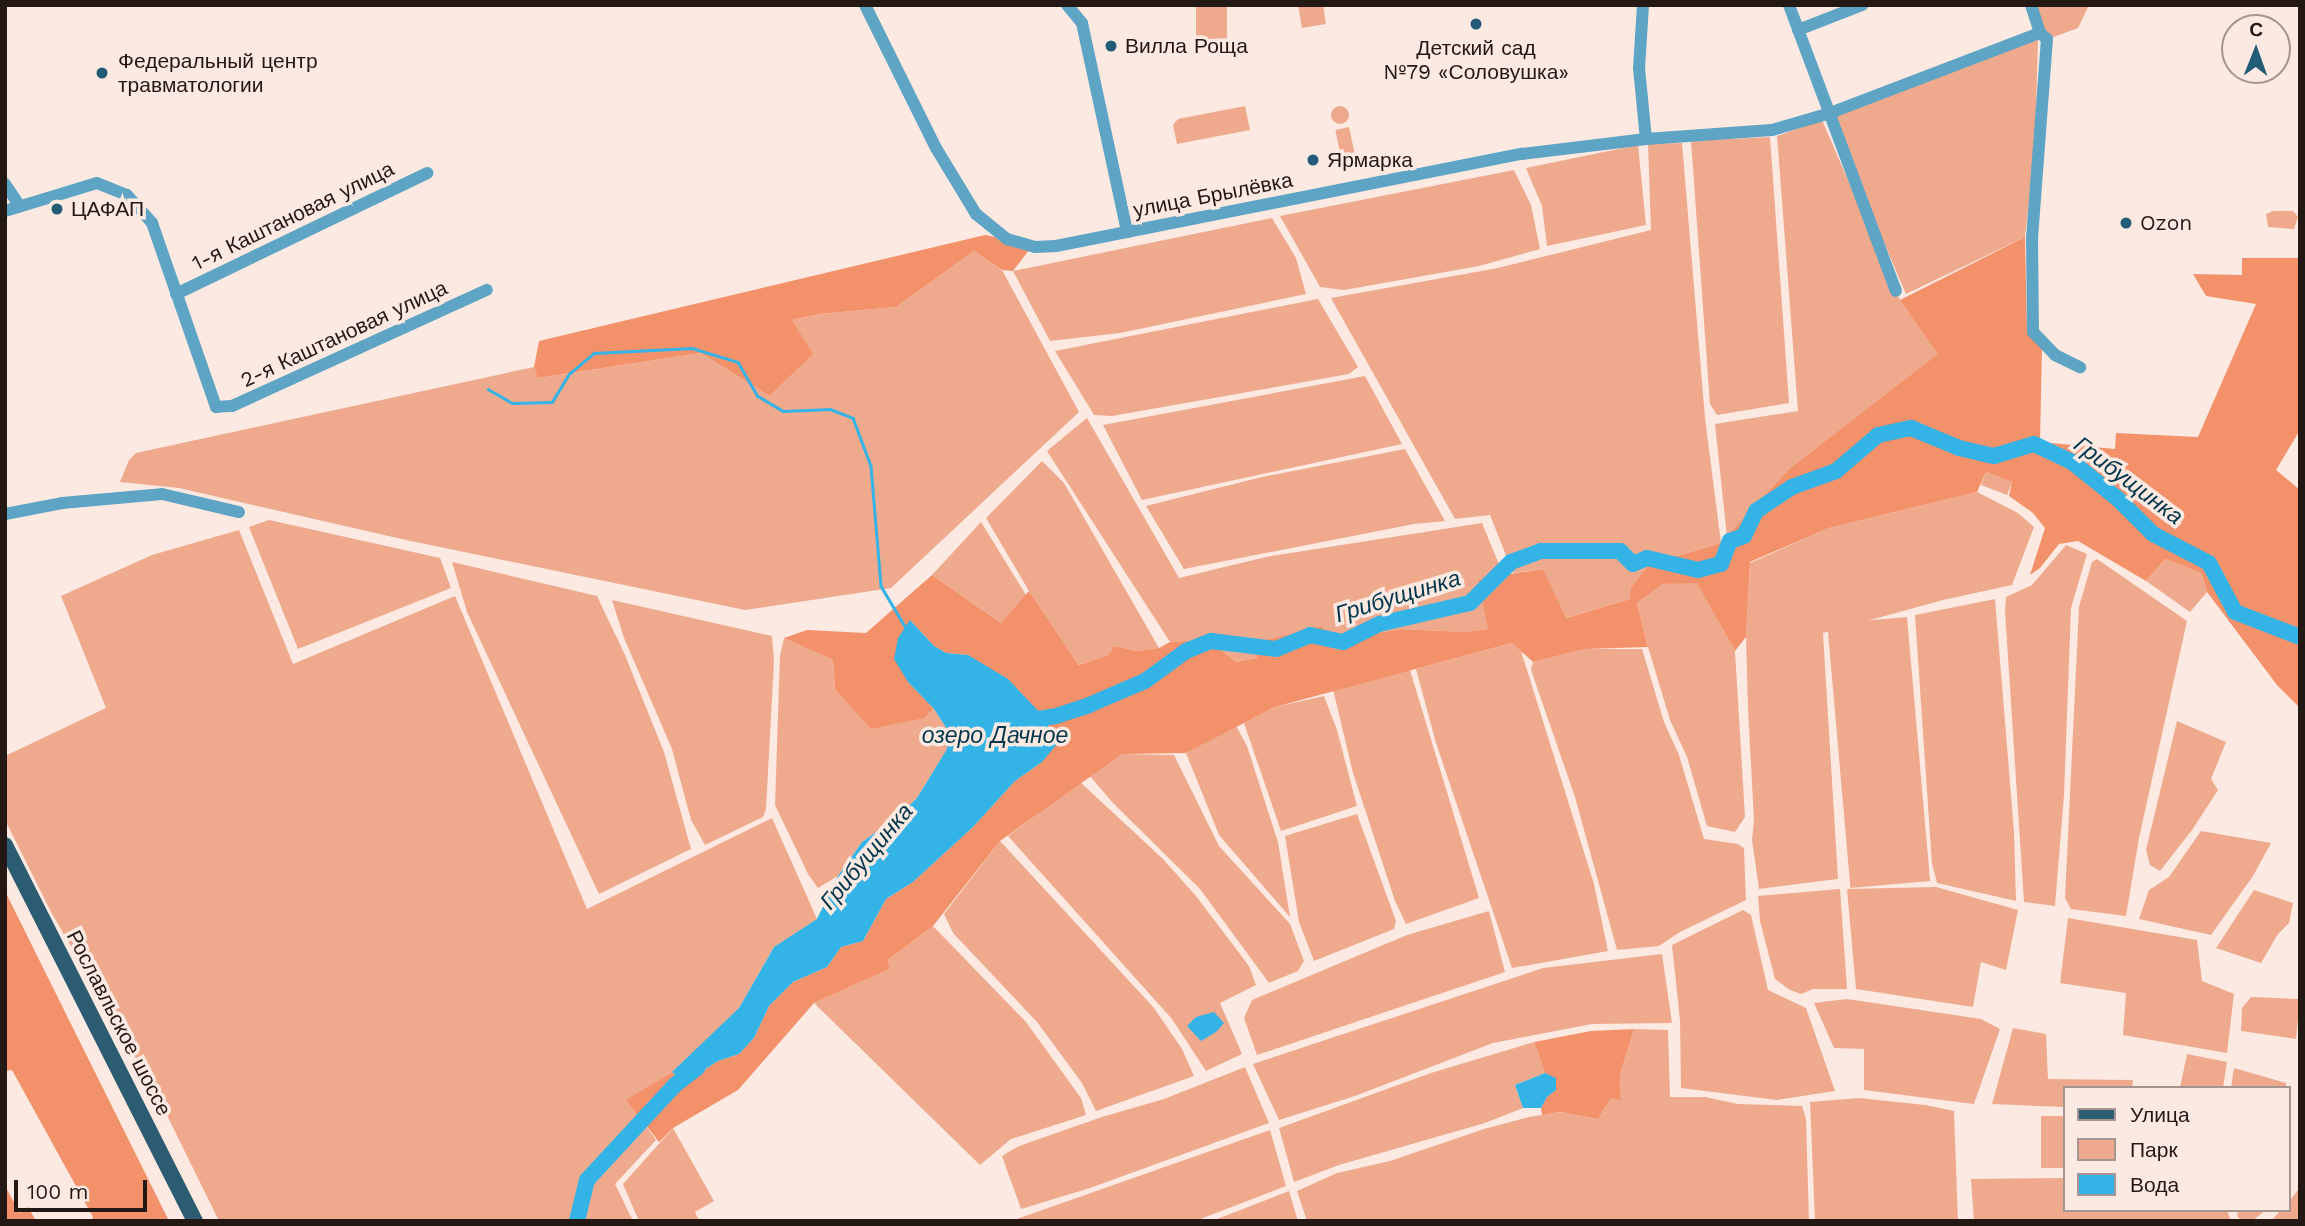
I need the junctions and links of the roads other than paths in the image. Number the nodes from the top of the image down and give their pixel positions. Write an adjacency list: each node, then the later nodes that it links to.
1 (865, 5): 15 (street, улица Брылёвка)
2 (1068, 5): 15 (street)
3 (1643, 5): 10 (street)
4 (1789, 5): 7 (street)
5 (1862, 5): 7 (street)
6 (2031, 5): 8 (street)
7 (1798, 30): 9 (street)
8 (2040, 33): 9 (street, улица Брылёвка); 19 (street)
9 (1830, 113): 10 (street, улица Брылёвка); 17 (street)
10 (1646, 139): 15 (street, улица Брылёвка)
11 (427, 173): 18 (street, 1-я Каштановая улица)
12 (5, 184): 13 (street)
13 (20, 206): 14 (street); 18 (street)
14 (5, 211)
15 (1127, 232)
16 (486, 290): 18 (street, 2-я Каштановая улица)
17 (1896, 291)
18 (176, 295)
19 (2080, 367)
20 (239, 512): 21 (street)
21 (5, 514)
22 (5, 845): 23 (main road, Рославльское шоссе)
23 (195, 1221)

